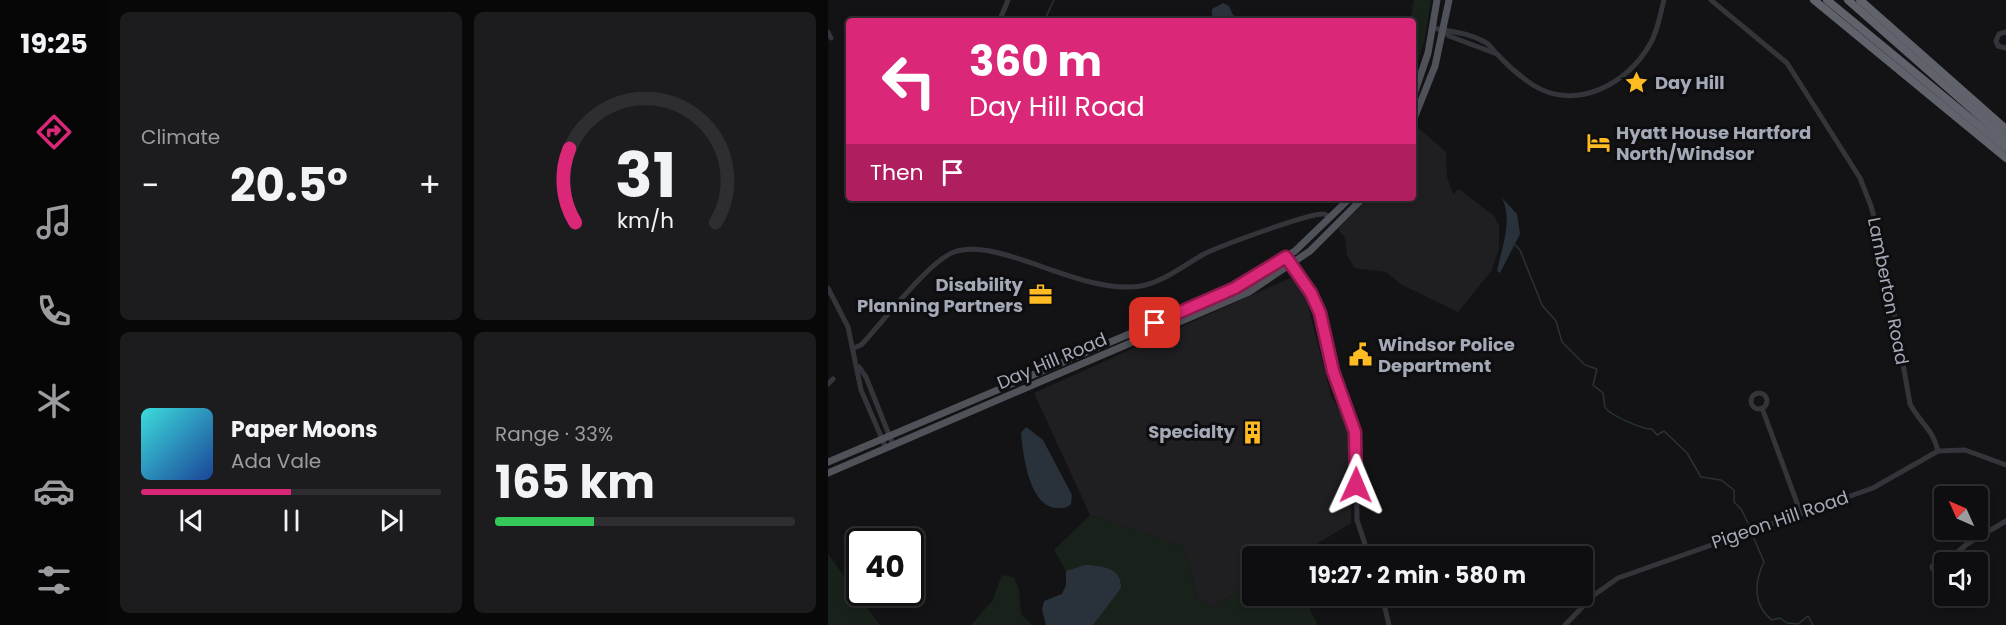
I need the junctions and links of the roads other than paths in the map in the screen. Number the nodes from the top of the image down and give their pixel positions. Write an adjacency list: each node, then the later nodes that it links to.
1 (1008, 0): 11 (street)
2 (1437, 0): 12 (main road)
3 (1449, 0): 13 (main road)
4 (1664, 0): 13 (street)
5 (1711, 0): 43 (street, Lamberton Road)
6 (1814, 0): 24 (highway)
7 (1829, 0): 23 (highway)
8 (1840, 0): 16 (highway)
9 (1848, 0): 16 (highway)
10 (1860, 0): 21 (highway)
11 (1001, 17)
12 (1433, 27): 13 (street); 19 (main road)
13 (1444, 31): 20 (main road)
14 (828, 32): 17 (street)
15 (2006, 32): 18 (street)
16 (1885, 33): 22 (highway)
17 (831, 38)
18 (2006, 48)
19 (1416, 86)
20 (1416, 114)
21 (2006, 129)
22 (2006, 139)
23 (2006, 148)
24 (2006, 158)
25 (1347, 201): 27 (main road, Day Hill Road)
26 (1360, 201): 29 (main road, Day Hill Road)
27 (1333, 217): 28 (main road, Day Hill Road); 32 (street)
28 (1286, 257): 29 (street); 31 (main road, Day Hill Road)
29 (1292, 265): 33 (main road, Day Hill Road); 49 (street)
30 (828, 288): 32 (street)
31 (1112, 341): 33 (main road); 35 (main road, Day Hill Road)
32 (854, 348): 34 (street)
33 (1115, 351): 37 (main road, Day Hill Road)
34 (858, 366): 40 (street); 41 (street)
35 (1035, 375): 37 (main road); 40 (main road, Day Hill Road)
36 (833, 379): 38 (street)
37 (1039, 383): 42 (main road, Day Hill Road)
38 (828, 384)
39 (1762, 408): 47 (street)
40 (889, 436): 41 (main road, Day Hill Road); 42 (street)
41 (881, 440): 42 (street); 44 (main road, Day Hill Road)
42 (889, 447): 46 (main road, Day Hill Road)
43 (1938, 451): 45 (street, Pigeon Hill Road); 47 (street, Pigeon Hill Road)
44 (828, 462)
45 (2006, 465)
46 (828, 473)
47 (1800, 512): 53 (street, Pigeon Hill Road)
48 (2006, 521): 50 (street)
49 (1366, 546)
50 (1958, 552)
51 (1384, 606): 52 (street)
52 (1389, 625)
53 (1565, 625)

